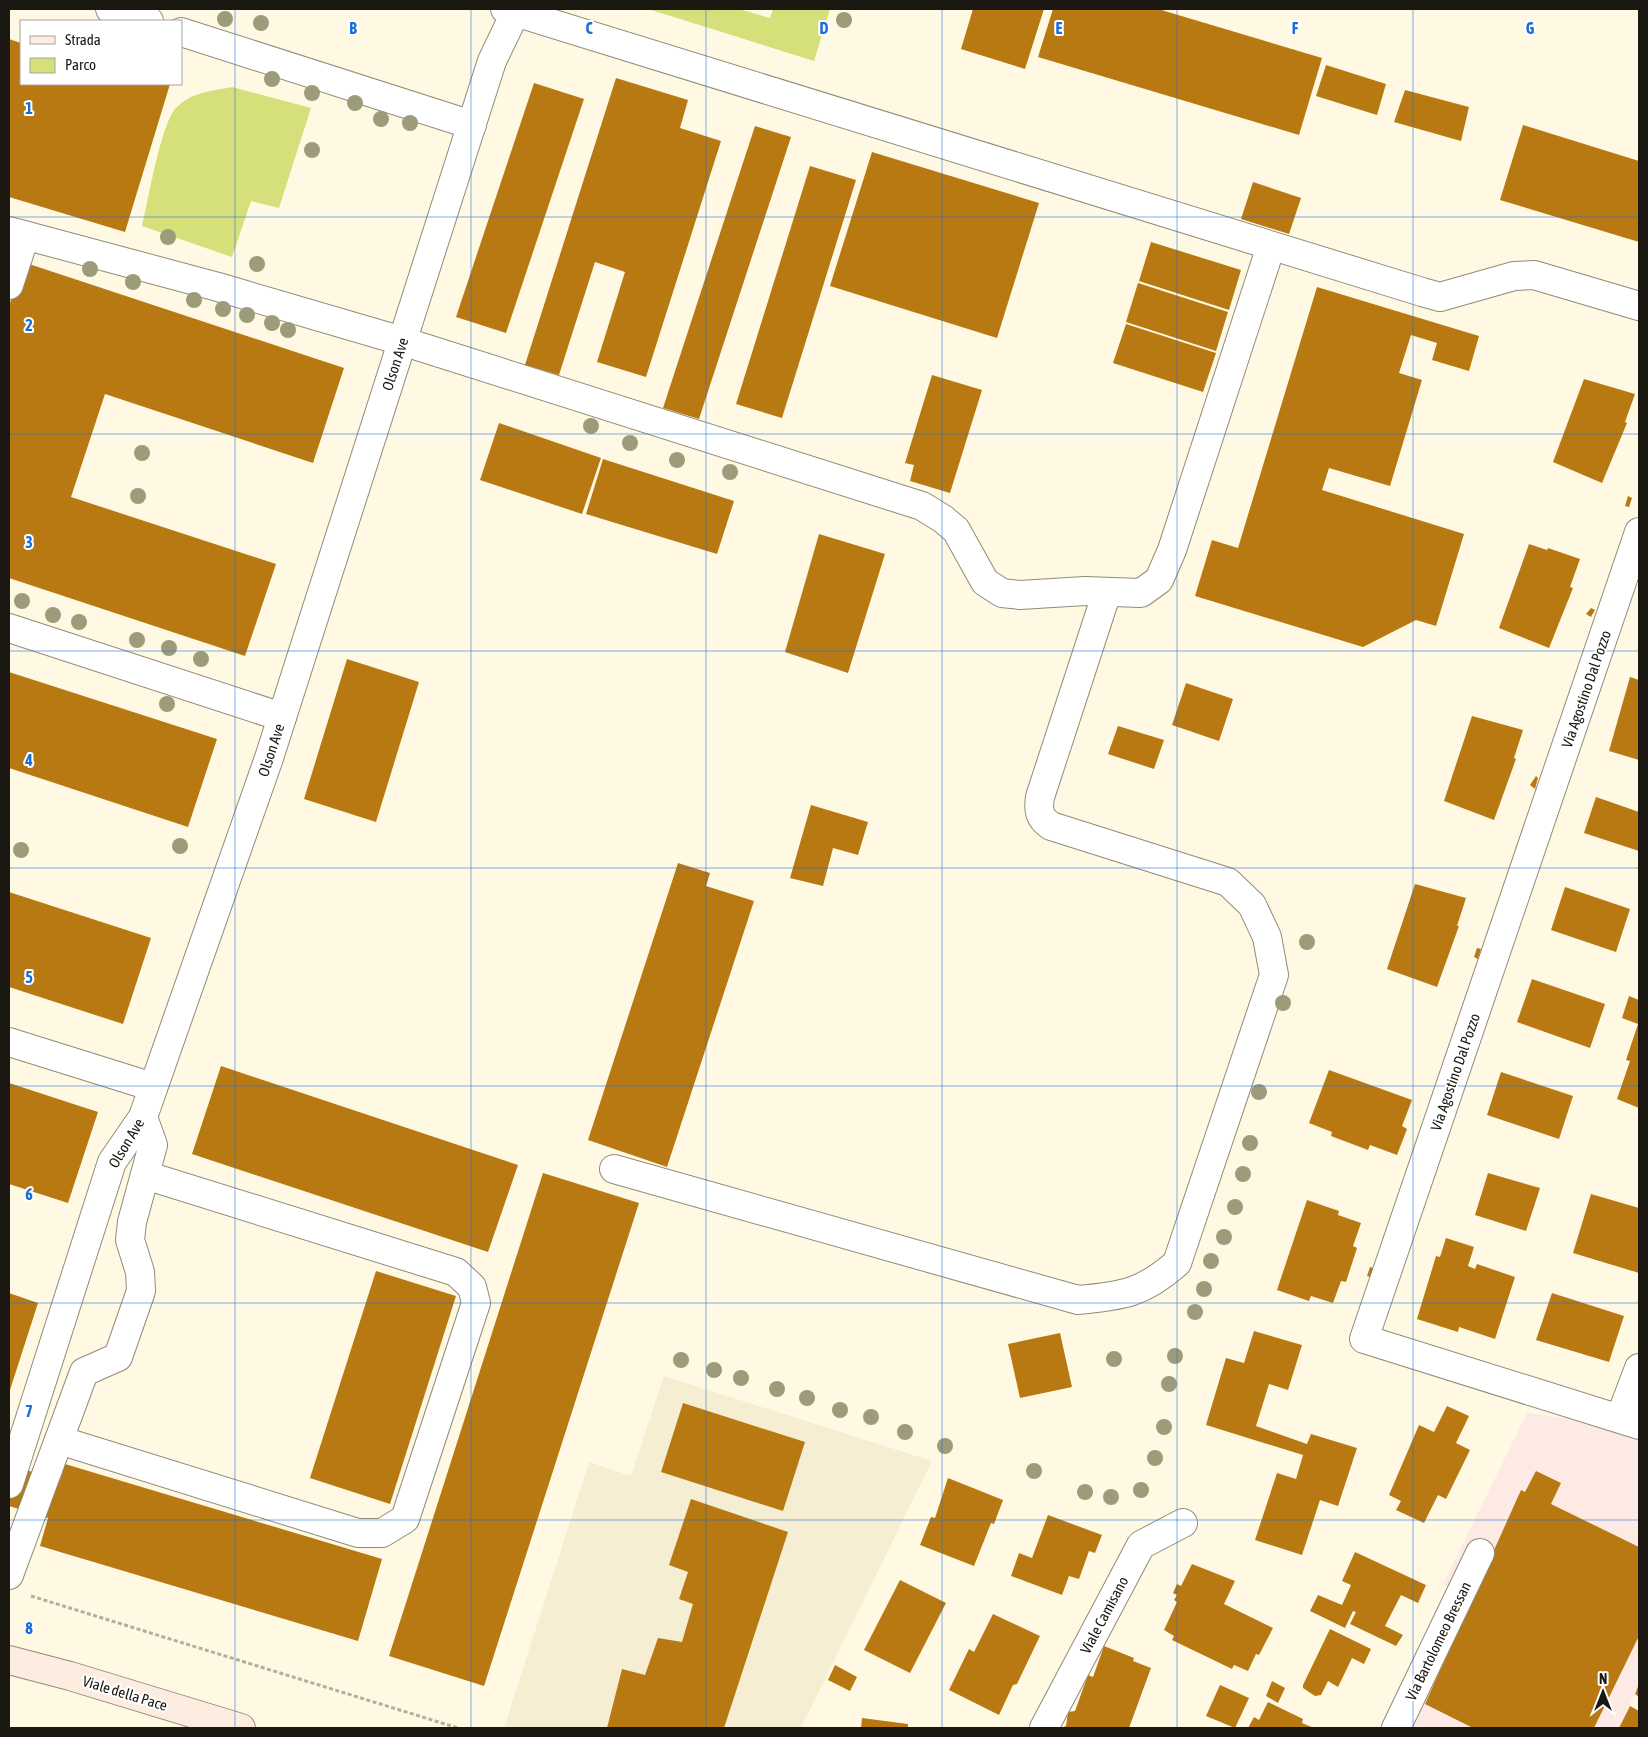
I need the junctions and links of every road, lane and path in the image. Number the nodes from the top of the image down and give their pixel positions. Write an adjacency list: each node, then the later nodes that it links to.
1 (110, 9): 3 (street)
2 (512, 10): 5 (street, Olson Ave); 7 (street)
3 (146, 20)
4 (182, 32): 5 (street)
5 (472, 125): 10 (street, Olson Ave)
6 (17, 234): 8 (street); 10 (street)
7 (1271, 246): 9 (street); 12 (street)
8 (9, 286)
9 (1639, 306)
10 (402, 341): 12 (street); 14 (street, Olson Ave)
11 (1639, 532): 22 (street, Via Agostino Dal Pozzo)
12 (1107, 592): 18 (street)
13 (9, 628): 14 (street)
14 (282, 717): 16 (street, Olson Ave)
15 (9, 1042): 16 (street)
16 (153, 1087): 17 (street, Olson Ave)
17 (143, 1117): 19 (street); 21 (street, Olson Ave)
18 (614, 1169)
19 (145, 1175): 24 (street); 24 (street)
20 (1639, 1368): 22 (street)
21 (31, 1414): 23 (street); 25 (street, Olson Ave)
22 (1630, 1421)
23 (9, 1430)
24 (59, 1440): 28 (street)
25 (9, 1484)
26 (1183, 1523): 33 (street, Viale Camisano)
27 (1480, 1553): 34 (street, Via Bartolomeo Bressan)
28 (9, 1575)
29 (28, 1595): 32 (path)
30 (9, 1660): 31 (main road, Viale della Pace)
31 (241, 1728)
32 (458, 1728)
33 (1044, 1728)
34 (1396, 1728)

